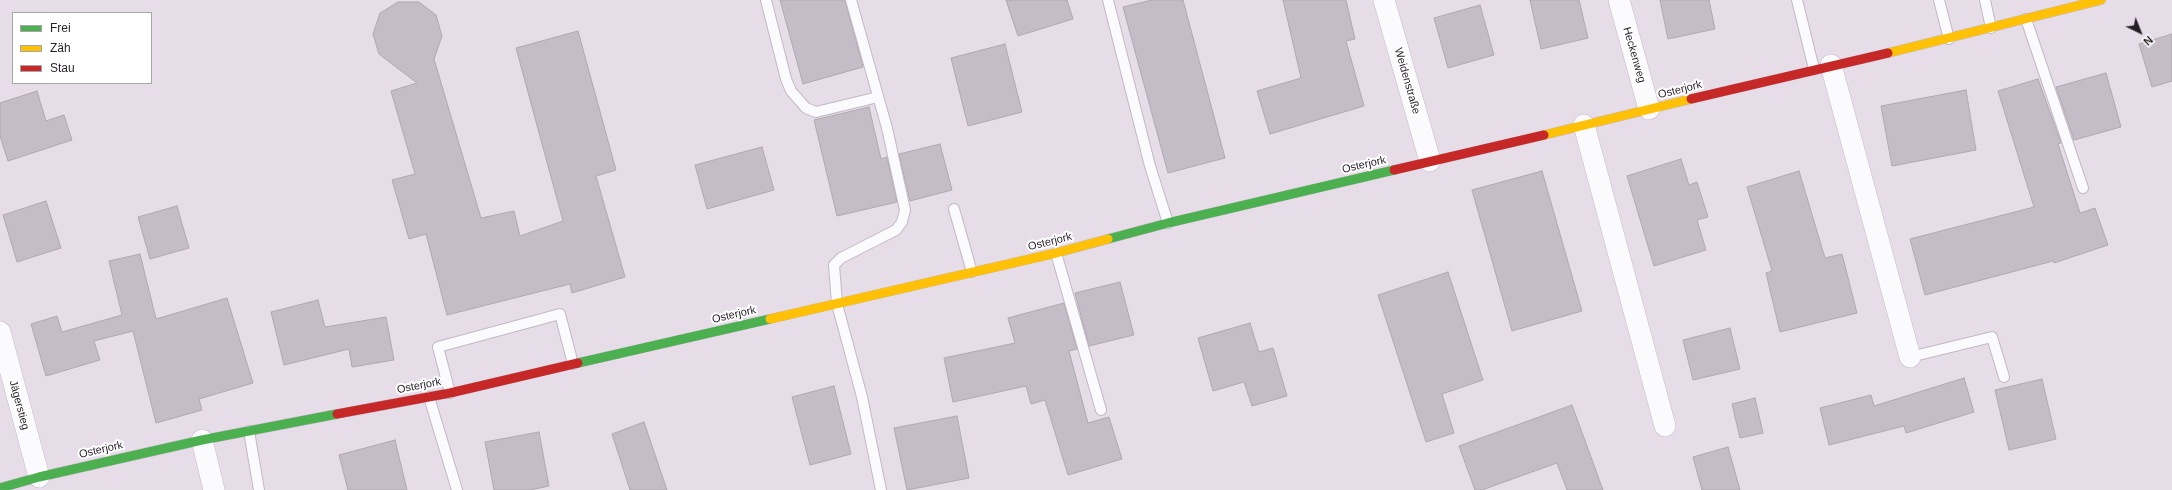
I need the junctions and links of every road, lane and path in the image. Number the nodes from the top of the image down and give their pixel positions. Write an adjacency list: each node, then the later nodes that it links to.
1 (766, 0): 14 (lane)
2 (851, 0): 14 (lane)
3 (1108, 0): 20 (lane)
4 (1384, 0): 17 (street, Weidenstraße)
5 (1619, 0): 15 (street, Heckenweg)
6 (1797, 0): 13 (lane)
7 (1939, 0): 12 (lane)
8 (1984, 0): 11 (lane)
9 (2101, 0): 10 (main road, Osterjork)
10 (2026, 19): 11 (main road, Osterjork); 18 (lane)
11 (1991, 28): 12 (main road, Osterjork)
12 (1949, 39): 13 (main road, Osterjork)
13 (1823, 67): 15 (main road, Osterjork); 25 (street)
14 (878, 97): 23 (lane)
15 (1650, 109): 16 (main road, Osterjork)
16 (1584, 125): 17 (main road, Osterjork); 31 (street)
17 (1430, 162): 20 (main road, Osterjork)
18 (2083, 188)
19 (954, 209): 22 (lane)
20 (1168, 223): 21 (main road, Osterjork)
21 (1056, 253): 22 (main road, Osterjork); 30 (lane)
22 (972, 272): 23 (main road, Osterjork)
23 (837, 304): 26 (main road, Osterjork); 39 (lane)
24 (0, 332): 34 (street, Jägerstieg)
25 (1910, 357): 27 (lane)
26 (573, 364): 28 (main road, Osterjork); 28 (lane)
27 (2004, 377)
28 (450, 393): 29 (main road, Osterjork)
29 (429, 397): 32 (main road, Osterjork); 38 (lane)
30 (1101, 410)
31 (1665, 426)
32 (249, 431): 33 (main road, Osterjork); 37 (lane)
33 (202, 440): 34 (main road, Osterjork); 36 (street)
34 (39, 477): 35 (main road, Osterjork)
35 (0, 488)
36 (214, 490)
37 (259, 490)
38 (457, 490)
39 (880, 490)

